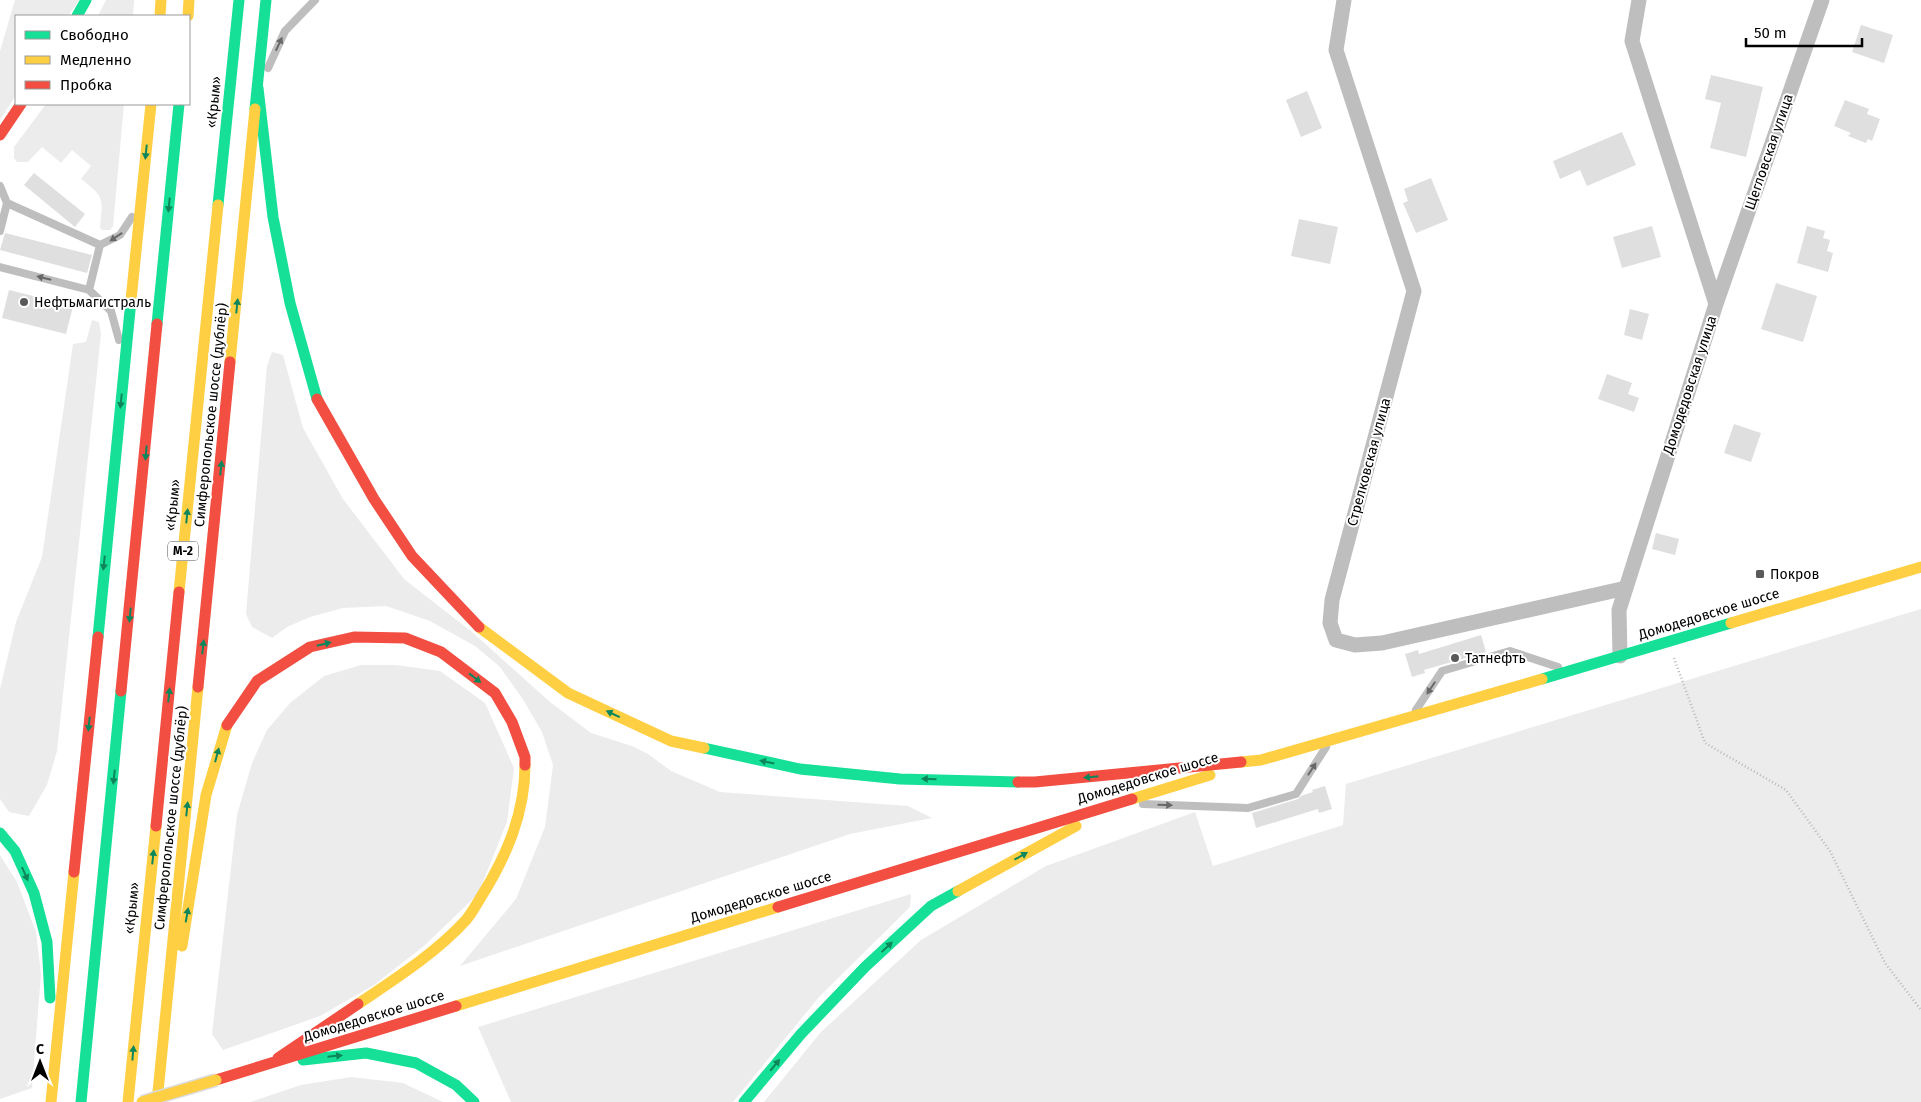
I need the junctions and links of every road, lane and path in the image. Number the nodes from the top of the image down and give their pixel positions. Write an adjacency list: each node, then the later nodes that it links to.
1 (86, 0): 10 (main road)
2 (161, 0): 11 (main road)
3 (189, 0): 12 (main road)
4 (239, 0): 43 (main road, «Крым» / М-2, one-way to 4)
5 (266, 0): 13 (main road, Симферопольское шоссе (дублёр))
6 (315, 0): 13 (lane, one-way to 6)
7 (1344, 0): 28 (street, Стрелковская улица)
8 (1639, 0): 25 (street, Домодедовская улица)
9 (1822, 0): 25 (street, Щегловская улица)
10 (78, 15)
11 (160, 15)
12 (188, 15)
13 (258, 88): 34 (main road, one-way to 13); 38 (main road, Симферопольское шоссе (дублёр), one-way to 13)
14 (20, 105): 17 (main road)
15 (151, 105): 18 (main road, one-way to 18)
16 (179, 105): 42 (main road, one-way to 42)
17 (0, 135)
18 (144, 179): 22 (lane, one-way to 22); 26 (main road)
19 (0, 186): 20 (lane)
20 (7, 203): 21 (lane); 22 (lane)
21 (0, 231)
22 (100, 245): 24 (lane)
23 (0, 267): 24 (lane, one-way to 23)
24 (88, 290): 26 (lane)
25 (1716, 304): 28 (street, Домодедовская улица)
26 (125, 366): 40 (main road, one-way to 40)
27 (1921, 567): 29 (main road, Домодедовское шоссе)
28 (1626, 588): 30 (street, Домодедовская улица)
29 (1668, 642): 30 (main road, Домодедовское шоссе); 37 (path)
30 (1620, 656): 31 (main road, Домодедовское шоссе)
31 (1569, 671): 32 (main road, Домодедовское шоссе); 32 (lane, one-way to 32)
32 (1412, 716): 33 (main road, Домодедовское шоссе)
33 (1331, 740): 34 (main road, Домодедовское шоссе); 35 (lane, one-way to 33)
34 (1261, 760): 35 (main road, Домодедовское шоссе)
35 (1116, 803): 39 (main road, Домодедовское шоссе); 47 (main road, one-way to 35)
36 (0, 833): 40 (main road, one-way to 40)
37 (1921, 1010)
38 (163, 1049): 39 (main road, one-way to 39); 45 (main road, Симферопольское шоссе (дублёр))
39 (269, 1063): 44 (main road, bridge); 46 (main road, one-way to 46)
40 (53, 1086): 41 (main road)
41 (51, 1102)
42 (81, 1102)
43 (128, 1102)
44 (142, 1102)
45 (158, 1102)
46 (474, 1102)
47 (744, 1102)

